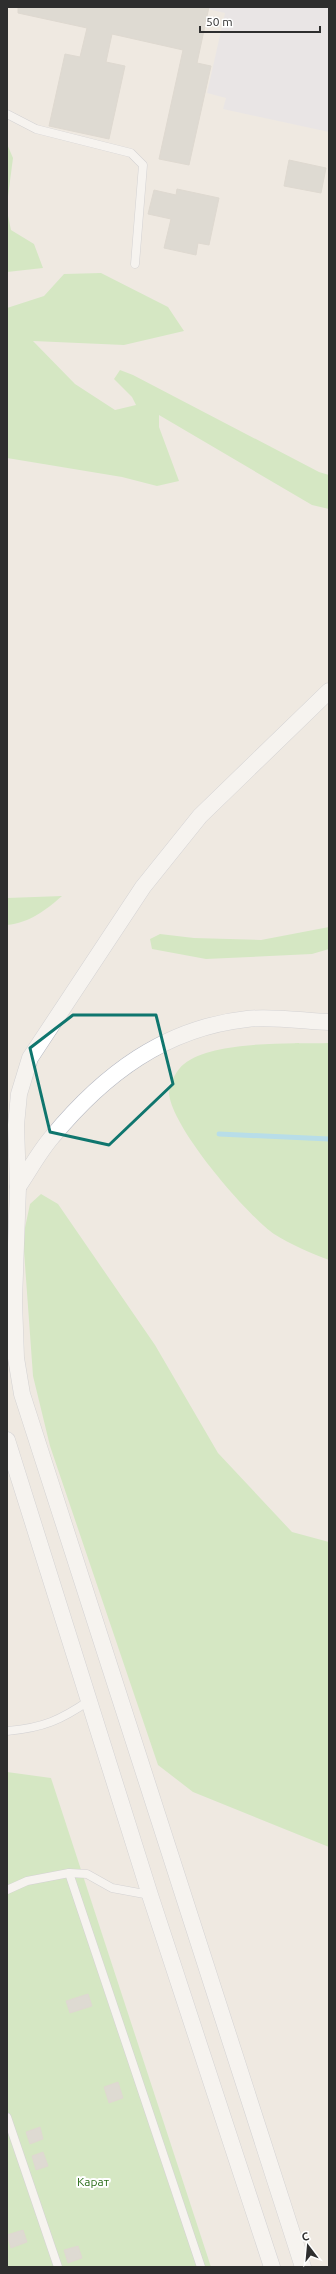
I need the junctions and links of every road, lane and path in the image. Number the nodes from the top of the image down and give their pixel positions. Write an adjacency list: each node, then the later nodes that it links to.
1 (7, 114): 2 (lane)
2 (135, 264)
3 (329, 691): 5 (street)
4 (329, 1022): 5 (street)
5 (18, 1187): 6 (street)
6 (12, 1216): 17 (street)
7 (7, 1440): 8 (street)
8 (90, 1700): 9 (lane); 12 (street)
9 (7, 1732)
10 (69, 1873): 11 (lane); 12 (lane); 15 (lane)
11 (7, 1890)
12 (150, 1895): 16 (street)
13 (7, 2117): 14 (lane)
14 (58, 2267)
15 (201, 2267)
16 (272, 2267)
17 (303, 2267)

